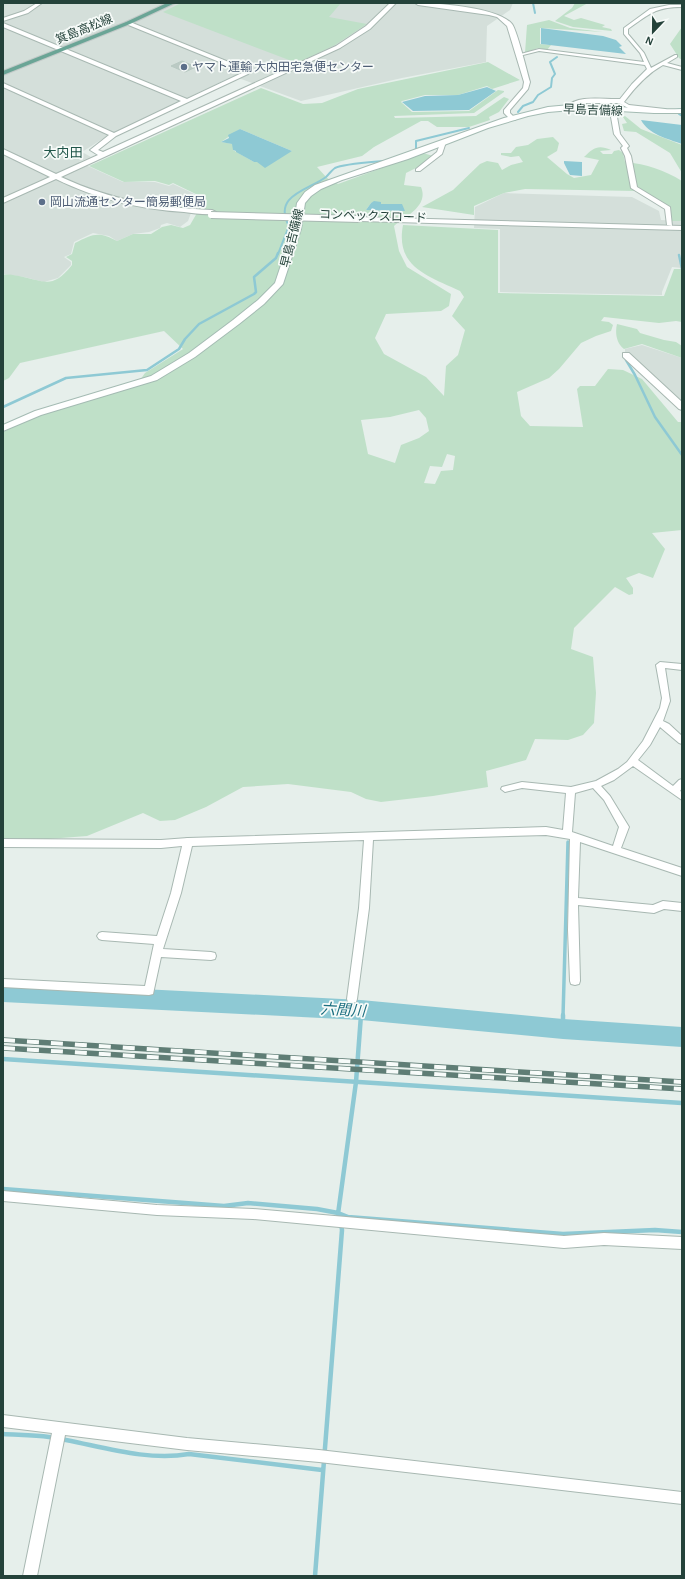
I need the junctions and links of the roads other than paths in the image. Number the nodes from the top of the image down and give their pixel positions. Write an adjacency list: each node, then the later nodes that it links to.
1 (40, 3): 7 (street)
2 (162, 3): 10 (main road, 箕島高松線)
3 (172, 3): 8 (main road, 箕島高松線)
4 (393, 3): 31 (street)
5 (418, 3): 12 (street)
6 (682, 6): 15 (street)
7 (3, 20)
8 (128, 24): 11 (main road, 箕島高松線); 21 (street)
9 (3, 25): 10 (street)
10 (55, 46): 11 (street); 16 (main road, 箕島高松線)
11 (63, 50): 19 (main road, 箕島高松線); 21 (street)
12 (519, 55): 15 (street); 27 (street)
13 (675, 56): 14 (street)
14 (662, 63): 17 (street); 18 (street)
15 (646, 64): 18 (street)
16 (3, 67)
17 (682, 69)
18 (647, 72): 22 (street)
19 (3, 73)
20 (3, 85): 28 (street)
21 (187, 101): 28 (street)
22 (622, 101): 23 (street); 25 (street)
23 (570, 107): 24 (main road, 早島吉備線); 27 (main road, 早島吉備線)
24 (619, 110): 25 (main road, 早島吉備線); 37 (street)
25 (671, 112): 26 (main road, 早島吉備線)
26 (682, 112)
27 (513, 119): 29 (main road, 早島吉備線)
28 (114, 135): 31 (street)
29 (443, 142): 33 (street); 42 (main road, 早島吉備線)
30 (3, 151): 34 (street, コンベックスロード)
31 (103, 155): 34 (street)
32 (3, 156): 34 (street, コンベックスロード)
33 (418, 170)
34 (54, 177): 35 (street); 36 (street, コンベックスロード, bridge)
35 (3, 200)
36 (360, 217): 37 (street, コンベックスロード); 39 (street, コンベックスロード)
37 (670, 225): 38 (street, コンベックスロード)
38 (682, 225)
39 (682, 228)
40 (626, 355): 41 (street)
41 (682, 407)
42 (3, 428)
43 (682, 667): 44 (street)
44 (658, 722): 45 (street); 46 (street)
45 (682, 741)
46 (633, 761): 48 (street); 51 (street)
47 (682, 782): 51 (street)
48 (595, 785): 50 (street); 57 (street)
49 (505, 788): 50 (street)
50 (571, 790): 53 (street)
51 (674, 791): 52 (street)
52 (682, 797)
53 (571, 835): 54 (street); 57 (street); 59 (street)
54 (370, 837): 55 (street); 67 (street)
55 (188, 842): 56 (street); 62 (street)
56 (3, 843)
57 (616, 850): 58 (street)
58 (682, 872)
59 (574, 901): 60 (street); 65 (street)
60 (682, 907)
61 (102, 936): 62 (street)
62 (160, 940): 63 (street)
63 (158, 952): 64 (street); 66 (street)
64 (211, 956)
65 (575, 981)
66 (3, 983)
67 (352, 999)
68 (3, 1196): 69 (street)
69 (682, 1242)
70 (3, 1421): 71 (street)
71 (58, 1434): 72 (street); 73 (street)
72 (682, 1498)
73 (30, 1576)

